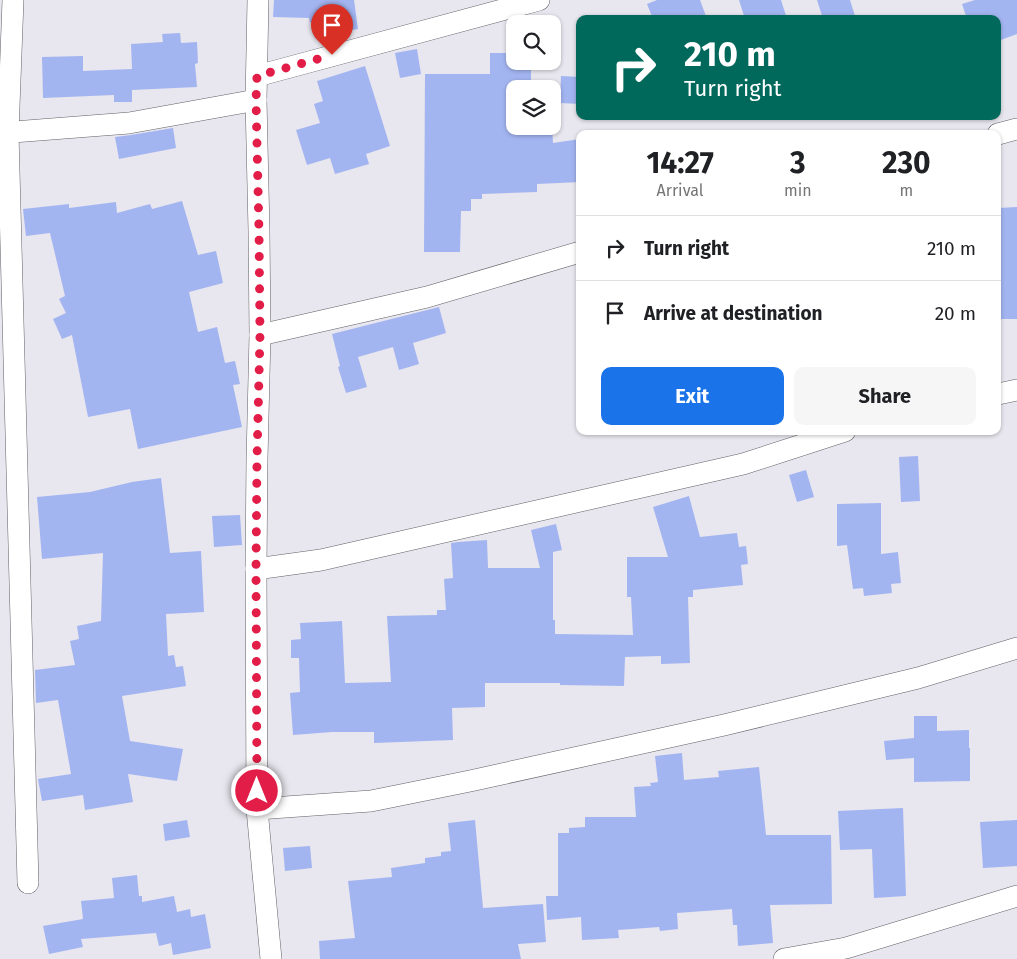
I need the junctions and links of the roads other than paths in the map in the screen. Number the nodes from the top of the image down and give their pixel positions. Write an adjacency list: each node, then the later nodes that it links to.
1 (13, 0): 7 (street)
2 (258, 0): 4 (street)
3 (540, 0): 4 (street)
4 (257, 76): 5 (street)
5 (256, 100): 7 (street); 10 (street)
6 (1017, 129): 8 (street)
7 (4, 133): 17 (street)
8 (1001, 133)
9 (576, 253): 10 (street)
10 (260, 335): 14 (street)
11 (1017, 390): 12 (street)
12 (1001, 393)
13 (833, 435): 14 (street)
14 (256, 569): 16 (street)
15 (1017, 648): 16 (street)
16 (257, 809): 19 (street)
17 (28, 883)
18 (1017, 896): 20 (street)
19 (270, 959)
20 (784, 959)

